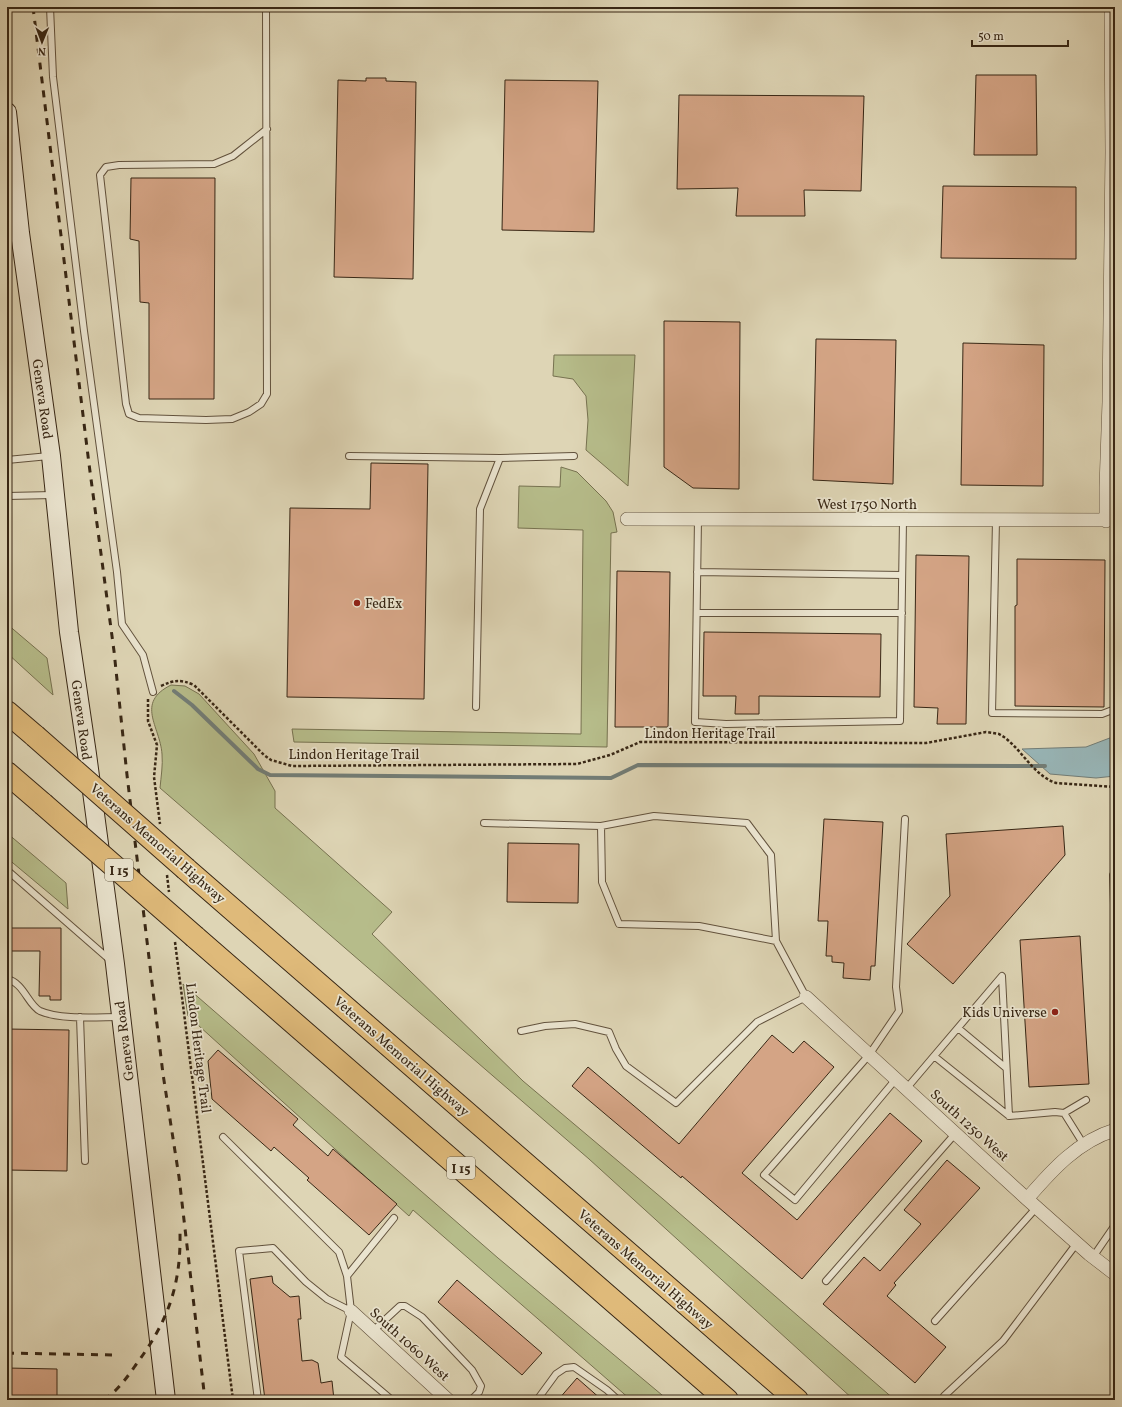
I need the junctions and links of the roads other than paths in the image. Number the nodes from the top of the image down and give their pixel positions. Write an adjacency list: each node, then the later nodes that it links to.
1 (50, 7): 26 (lane)
2 (266, 7): 6 (lane)
3 (1111, 7): 4 (street)
4 (1113, 92): 8 (street)
5 (7, 112): 7 (main road, Geneva Road)
6 (267, 129): 6 (lane)
7 (14, 233): 10 (main road, Geneva Road)
8 (1113, 261): 9 (street)
9 (1112, 402): 21 (street)
10 (51, 456): 14 (lane); 15 (main road, Geneva Road)
11 (349, 456): 13 (lane)
12 (574, 456): 13 (lane)
13 (500, 458): 27 (lane)
14 (7, 460)
15 (55, 495): 16 (lane); 38 (main road, Geneva Road)
16 (7, 496)
17 (627, 519): 18 (street, West 1750 North)
18 (698, 519): 19 (street, West 1750 North); 22 (lane)
19 (903, 520): 20 (street, West 1750 North); 23 (lane)
20 (996, 520): 21 (street, West 1750 North); 28 (lane)
21 (1111, 520)
22 (697, 572): 23 (lane); 24 (lane)
23 (902, 575): 25 (lane)
24 (697, 613): 25 (lane); 25 (lane)
25 (902, 613)
26 (153, 692)
27 (476, 707)
28 (1115, 709)
29 (7, 712): 77 (highway, Veterans Memorial Highway, bridge)
30 (7, 773): 76 (highway, I 15, bridge)
31 (905, 819): 45 (lane)
32 (484, 823): 33 (lane)
33 (601, 826): 37 (lane); 37 (lane)
34 (7, 870): 38 (lane)
35 (1115, 872): 36 (lane)
36 (1115, 933)
37 (776, 941): 40 (lane)
38 (115, 964): 42 (main road, Geneva Road)
39 (7, 980): 41 (lane)
40 (806, 998): 44 (lane); 45 (street, South 1250 West)
41 (80, 1017): 42 (lane); 57 (lane)
42 (121, 1017): 69 (main road, Geneva Road)
43 (958, 1028): 46 (lane); 47 (lane); 47 (lane)
44 (521, 1031)
45 (869, 1055): 48 (street, South 1250 West); 48 (lane)
46 (934, 1056): 49 (lane); 52 (lane)
47 (1006, 1068): 52 (lane)
48 (896, 1079): 49 (street, South 1250 West)
49 (906, 1089): 54 (street, South 1250 West)
50 (1086, 1100): 51 (lane)
51 (1064, 1113): 52 (lane); 56 (lane)
52 (1009, 1116)
53 (1115, 1130): 56 (street)
54 (956, 1134): 58 (street, South 1250 West); 65 (lane)
55 (222, 1137): 64 (lane)
56 (1084, 1145): 58 (street)
57 (86, 1161)
58 (1032, 1203): 61 (street, South 1250 West); 67 (lane)
59 (394, 1218): 64 (lane)
60 (1115, 1225): 62 (lane)
61 (1077, 1243): 62 (street, South 1250 West); 78 (lane)
62 (1093, 1257): 63 (street, South 1250 West)
63 (1115, 1274)
64 (347, 1276): 66 (lane)
65 (826, 1281)
66 (351, 1311): 68 (street, South 1060 West); 70 (lane); 71 (lane)
67 (935, 1321)
68 (373, 1331): 72 (street, South 1060 West); 73 (lane)
69 (166, 1400)
70 (258, 1400)
71 (392, 1400)
72 (448, 1400)
73 (471, 1400)
74 (537, 1400): 75 (lane)
75 (618, 1400)
76 (727, 1400)
77 (797, 1400)
78 (944, 1400)

